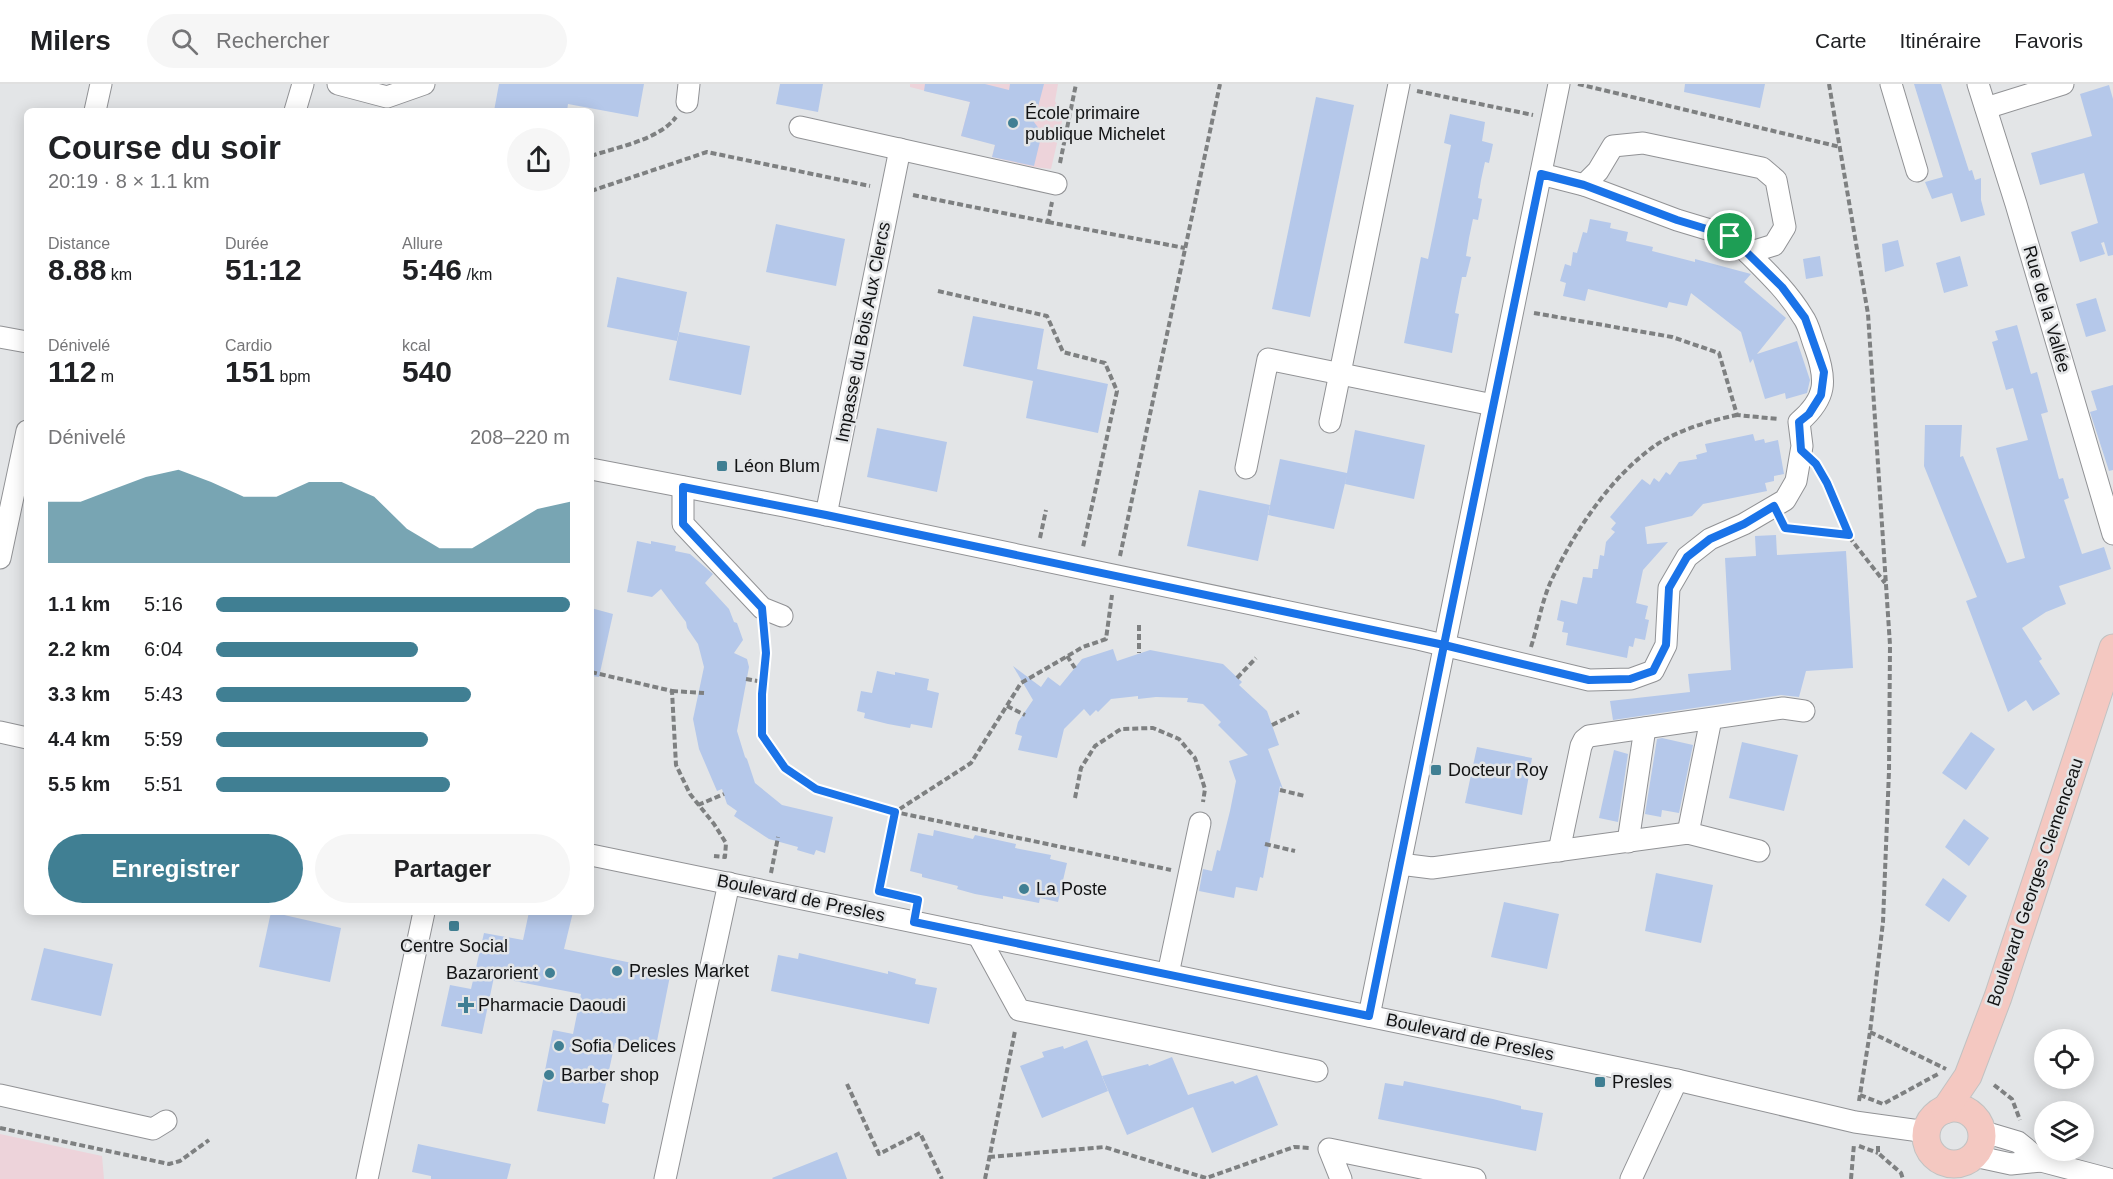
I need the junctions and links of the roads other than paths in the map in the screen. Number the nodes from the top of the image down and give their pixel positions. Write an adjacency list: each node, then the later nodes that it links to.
1 (101, 84): 11 (street)
2 (303, 84): 12 (street)
3 (338, 84): 10 (street)
4 (424, 84): 10 (street)
5 (1559, 84): 17 (street)
6 (1891, 84): 16 (street)
7 (1978, 84): 13 (street, Rue de la Vallée)
8 (2063, 84): 13 (street)
9 (1398, 85): 23 (street)
10 (388, 91)
11 (96, 108)
12 (296, 108)
13 (1986, 108): 31 (street, Rue de la Vallée)
14 (800, 127): 15 (street)
15 (900, 149): 18 (street); 30 (street, Impasse du Bois Aux Clercs)
16 (1917, 171)
17 (1541, 174): 19 (street); 24 (street)
18 (1056, 184)
19 (1584, 185): 20 (street); 20 (street)
20 (1748, 253): 34 (street)
21 (0, 337): 22 (street)
22 (24, 341)
23 (1340, 373): 24 (street); 25 (street); 27 (street)
24 (1493, 405): 34 (street)
25 (1330, 422)
26 (24, 445): 32 (street)
27 (1246, 468)
28 (594, 470): 29 (street)
29 (683, 487): 30 (street); 33 (street)
30 (826, 515): 34 (street)
31 (2113, 534)
32 (0, 558)
33 (772, 612)
34 (1444, 645): 47 (street)
35 (2113, 648): 54 (main road, Boulevard Georges Clemenceau)
36 (1804, 711): 37 (street)
37 (1711, 719): 38 (street); 42 (street)
38 (1645, 728): 43 (street); 44 (street)
39 (0, 732): 40 (street)
40 (24, 737)
41 (1200, 823): 51 (street)
42 (1688, 833): 43 (street); 45 (street)
43 (1628, 842): 44 (street)
44 (1559, 851): 47 (street)
45 (1759, 851)
46 (594, 856): 48 (street, Boulevard de Presles)
47 (1400, 864): 52 (street)
48 (729, 883): 50 (street, Boulevard de Presles); 63 (street)
49 (423, 915): 62 (street)
50 (978, 935): 51 (street, Boulevard de Presles); 53 (street)
51 (1168, 974): 52 (street, Boulevard de Presles)
52 (1369, 1016): 55 (street, Boulevard de Presles)
53 (1317, 1071)
54 (1968, 1076): 57 (main road, Boulevard Georges Clemenceau); 60 (main road)
55 (1677, 1080): 59 (street, Boulevard de Presles); 66 (street)
56 (0, 1095): 58 (street)
57 (1945, 1110): 59 (main road, Boulevard Georges Clemenceau); 60 (main road)
58 (166, 1121)
59 (1927, 1132): 60 (main road)
60 (1956, 1154): 61 (street)
61 (2046, 1168): 67 (street)
62 (367, 1179)
63 (665, 1179)
64 (1341, 1179): 65 (street)
65 (1475, 1179)
66 (1631, 1179)
67 (2109, 1179)

